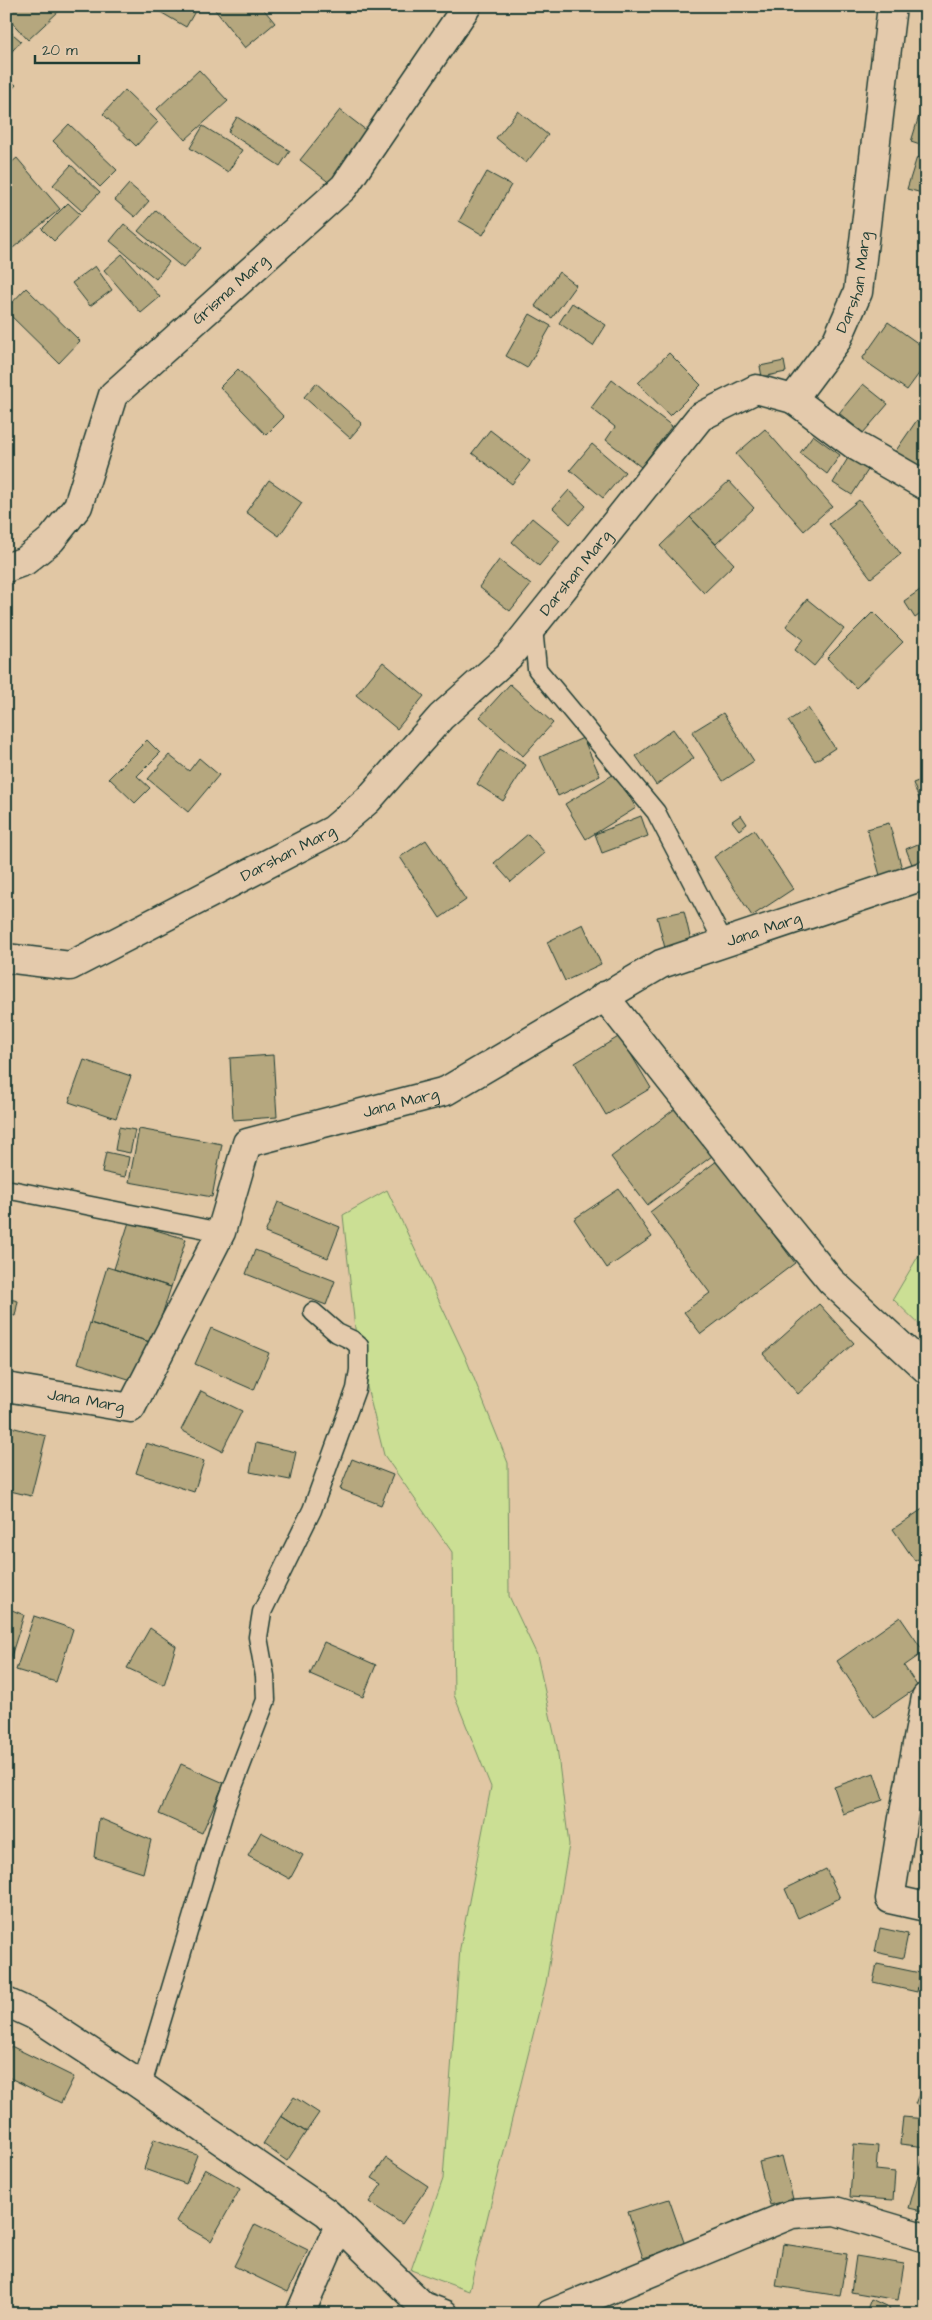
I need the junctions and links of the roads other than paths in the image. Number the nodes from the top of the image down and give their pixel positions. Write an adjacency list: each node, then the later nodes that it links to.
1 (467, 6): 5 (street, Grisma Marg)
2 (892, 6): 3 (street, Darshan Marg)
3 (793, 399): 4 (street); 6 (street, Darshan Marg)
4 (926, 486)
5 (6, 568)
6 (533, 627): 8 (lane); 9 (street, Darshan Marg)
7 (926, 875): 8 (street, Jana Marg)
8 (724, 943): 10 (street, Jana Marg)
9 (6, 958)
10 (604, 996): 12 (street, Jana Marg); 14 (street)
11 (6, 1189): 12 (lane)
12 (221, 1232): 15 (street, Jana Marg)
13 (313, 1312): 19 (lane)
14 (926, 1369)
15 (6, 1387)
16 (926, 1697): 17 (street)
17 (926, 1906)
18 (6, 2002): 19 (street)
19 (142, 2085): 20 (street)
20 (339, 2225): 22 (street); 23 (street)
21 (926, 2238): 24 (street)
22 (300, 2314)
23 (444, 2314)
24 (550, 2314)

